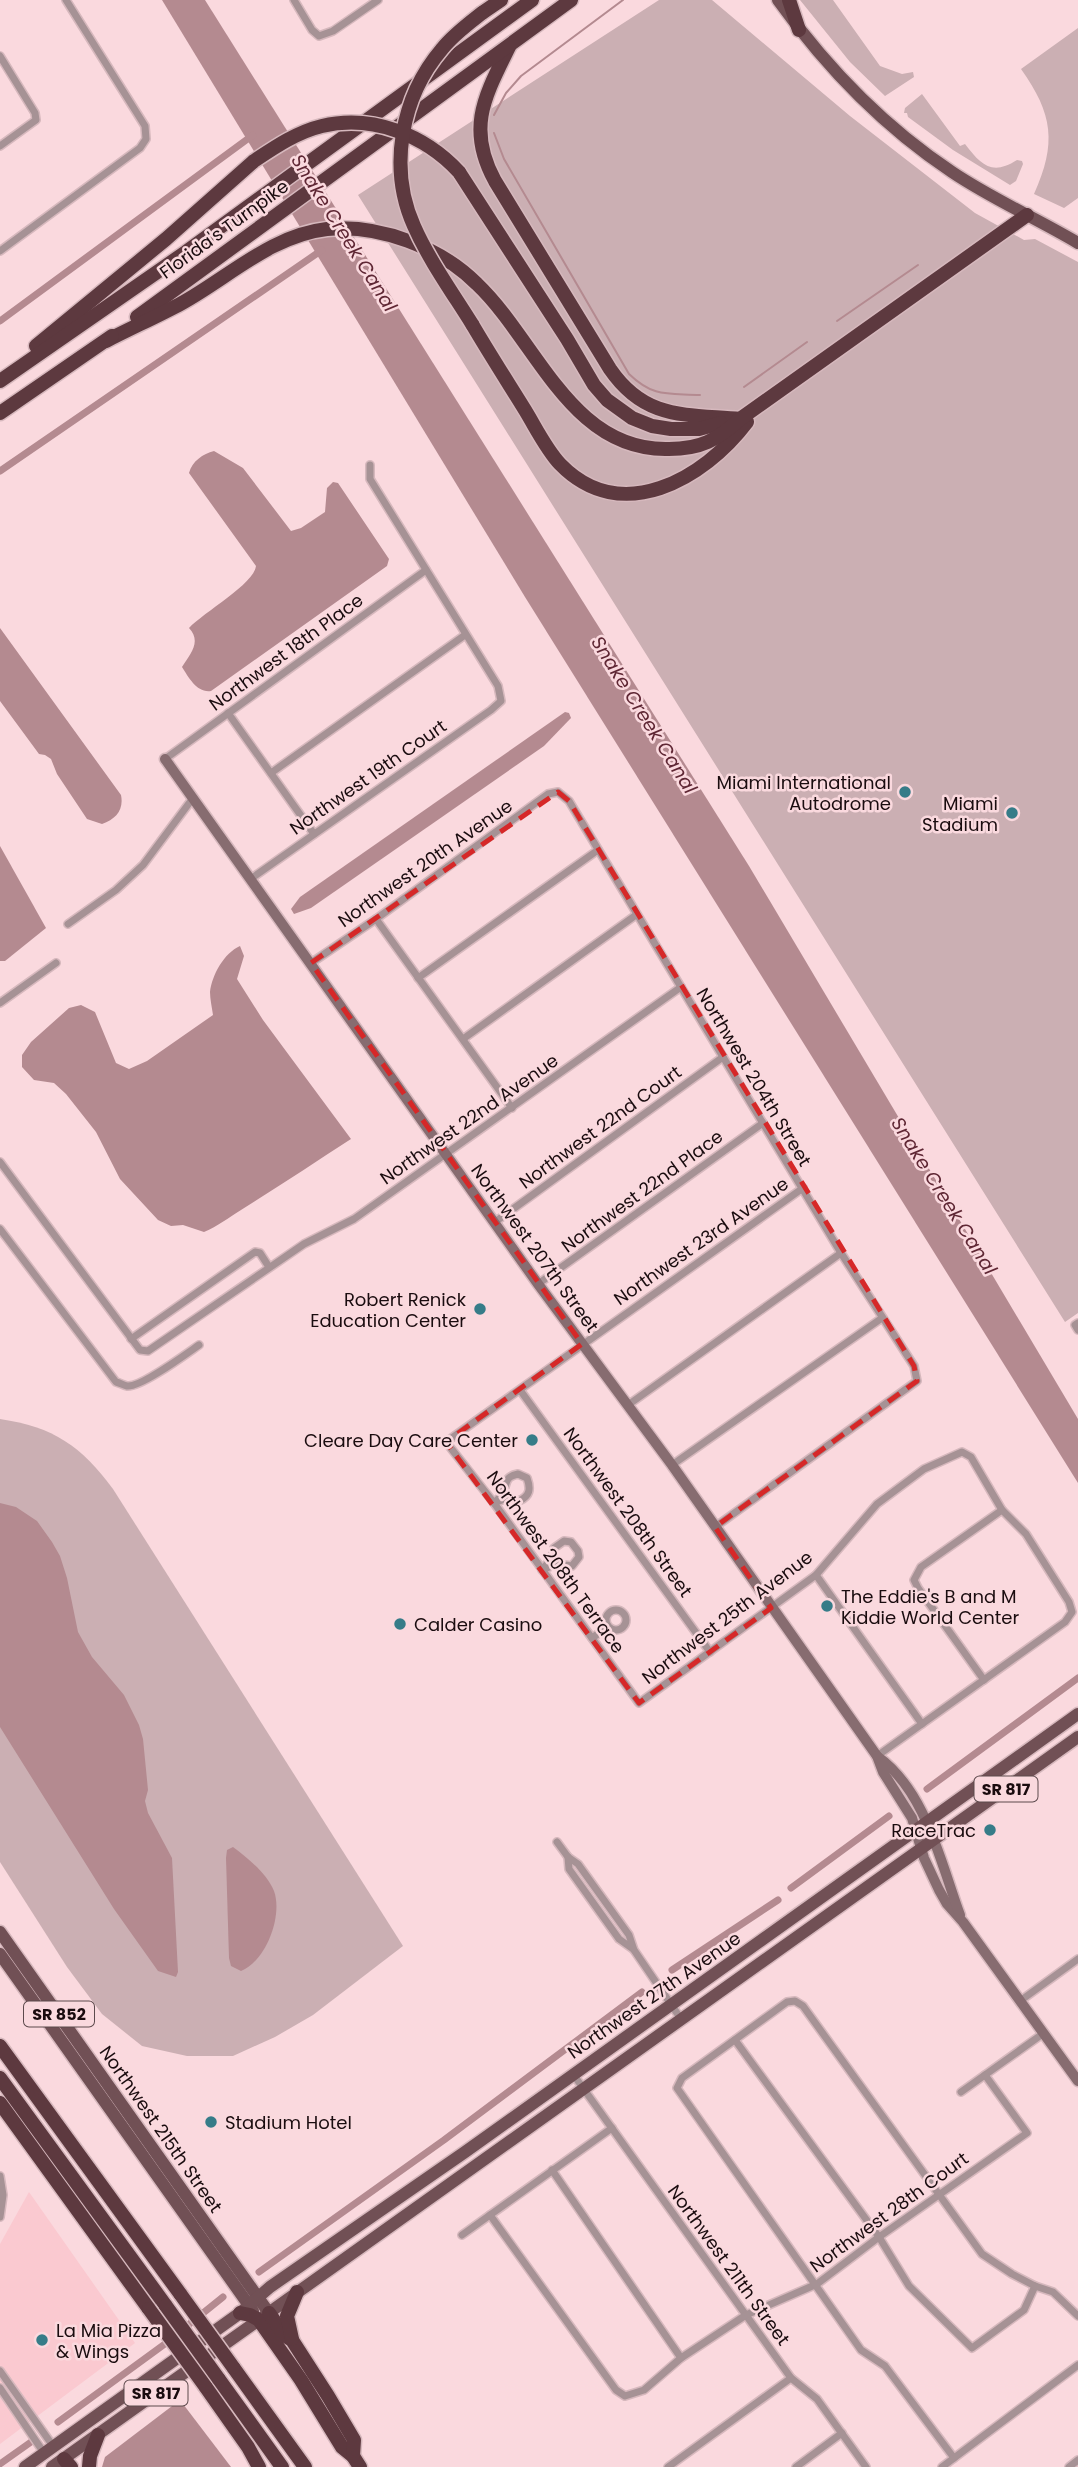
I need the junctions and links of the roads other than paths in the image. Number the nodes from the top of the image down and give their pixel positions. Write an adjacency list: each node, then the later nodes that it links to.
1 (65, 0): 15 (street)
2 (293, 0): 3 (street)
3 (378, 0)
4 (501, 0): 18 (highway, bridge)
5 (532, 0): 17 (highway, Florida's Turnpike)
6 (571, 0): 10 (highway, Florida's Turnpike)
7 (778, 0): 9 (main road)
8 (789, 0): 9 (highway)
9 (799, 30): 13 (main road)
10 (511, 44): 16 (highway, Florida's Turnpike); 20 (highway)
11 (0, 56): 12 (street)
12 (0, 146)
13 (1027, 215): 14 (main road); 18 (highway)
14 (1078, 243)
15 (0, 251)
16 (106, 341): 19 (highway, Florida's Turnpike); 20 (highway)
17 (0, 378): 20 (highway, bridge)
18 (758, 407): 20 (highway)
19 (0, 413)
20 (740, 419)
21 (370, 465): 22 (street)
22 (426, 570): 23 (street); 24 (street, Northwest 18th Place)
23 (465, 635): 26 (street); 29 (street, Northwest 19th Court)
24 (228, 713): 25 (street, Northwest 18th Place); 26 (street)
25 (165, 759): 28 (street, Northwest 207th Street)
26 (271, 773): 29 (street)
27 (558, 792): 30 (street, Northwest 204th Street); 33 (street, Northwest 20th Avenue)
28 (193, 798): 31 (street, Northwest 207th Street); 34 (street)
29 (314, 834): 31 (street, Northwest 19th Court)
30 (598, 850): 32 (street, Northwest 204th Street); 37 (street)
31 (252, 878): 36 (street, Northwest 207th Street)
32 (636, 915): 38 (street, Northwest 204th Street); 40 (street)
33 (376, 919): 36 (street, Northwest 20th Avenue); 37 (street)
34 (68, 924)
35 (56, 963): 39 (street)
36 (311, 963): 44 (street, Northwest 207th Street)
37 (418, 978): 40 (street)
38 (681, 987): 41 (street, Northwest 204th Street); 42 (street, Northwest 22nd Avenue)
39 (0, 1003)
40 (463, 1039): 42 (street)
41 (723, 1057): 43 (street, Northwest 204th Street); 47 (street, Northwest 22nd Court)
42 (512, 1108): 44 (street, Northwest 22nd Avenue)
43 (763, 1123): 46 (street, Northwest 204th Street); 51 (street, Northwest 22nd Place)
44 (447, 1155): 47 (street, Northwest 207th Street); 50 (street, Northwest 22nd Avenue)
45 (0, 1162): 53 (street)
46 (803, 1188): 49 (street, Northwest 204th Street); 54 (street, Northwest 23rd Avenue)
47 (495, 1222): 51 (street, Northwest 207th Street)
48 (0, 1229): 55 (street)
49 (841, 1253): 52 (street, Northwest 204th Street); 57 (street)
50 (269, 1267): 53 (street, Northwest 22nd Avenue); 53 (street)
51 (538, 1284): 54 (street, Northwest 207th Street)
52 (882, 1318): 59 (street); 62 (street, Northwest 204th Street)
53 (131, 1339)
54 (582, 1344): 56 (street, Northwest 23rd Avenue); 57 (street, Northwest 207th Street)
55 (199, 1345)
56 (520, 1390): 58 (street, Northwest 23rd Avenue); 68 (street, Northwest 208th Street)
57 (628, 1405): 59 (street, Northwest 207th Street)
58 (446, 1442): 60 (street, Northwest 208th Terrace)
59 (672, 1465): 62 (street, Northwest 207th Street)
60 (494, 1503): 60 (street); 63 (street, Northwest 208th Terrace)
61 (1002, 1510): 64 (street, Northwest 25th Avenue); 69 (street); 69 (street)
62 (715, 1527): 65 (street, Northwest 207th Street)
63 (542, 1570): 63 (street); 67 (street, Northwest 208th Terrace)
64 (816, 1575): 65 (street, Northwest 25th Avenue); 72 (street)
65 (771, 1608): 68 (street, Northwest 25th Avenue); 74 (street, Northwest 207th Street)
66 (608, 1627): 67 (street)
67 (592, 1639): 70 (street, Northwest 208th Terrace)
68 (709, 1652): 70 (street, Northwest 25th Avenue)
69 (984, 1680): 72 (street)
70 (639, 1703)
71 (1078, 1714): 75 (main road, Northwest 27th Avenue / SR 817)
72 (922, 1724): 74 (street)
73 (1078, 1737): 76 (main road, Northwest 27th Avenue / SR 817)
74 (877, 1756): 75 (street, Northwest 207th Street)
75 (921, 1825): 76 (street, Northwest 207th Street); 78 (street, Northwest 207th Street); 79 (main road, Northwest 27th Avenue / SR 817)
76 (933, 1840): 78 (main road, Northwest 27th Avenue / SR 817); 80 (street, Northwest 207th Street)
77 (558, 1842): 86 (street)
78 (921, 1849): 80 (street, Northwest 207th Street); 81 (main road, Northwest 27th Avenue / SR 817)
79 (799, 1913): 81 (main road); 86 (main road, Northwest 27th Avenue / SR 817)
80 (963, 1922): 85 (street, Northwest 207th Street)
81 (809, 1927): 87 (main road, Northwest 27th Avenue / SR 817)
82 (0, 1932): 97 (main road, Northwest 215th Street / SR 852)
83 (0, 1954): 97 (main road, Northwest 215th Street / SR 852)
84 (1078, 1959): 85 (street)
85 (1020, 2001): 88 (street, Northwest 207th Street)
86 (671, 2005): 87 (street); 91 (main road, Northwest 27th Avenue / SR 817)
87 (681, 2019): 95 (main road, Northwest 27th Avenue / SR 817)
88 (1044, 2034): 92 (street); 94 (street, Northwest 207th Street)
89 (735, 2040): 105 (street); 110 (street); 112 (street)
90 (0, 2046): 136 (highway, bridge)
91 (573, 2074): 95 (street, Northwest 211th Street); 100 (main road, Northwest 27th Avenue / SR 817)
92 (985, 2075): 96 (street); 105 (street, Northwest 28th Court)
93 (0, 2078): 135 (highway, bridge)
94 (1078, 2081)
95 (583, 2089): 99 (street, Northwest 211th Street); 101 (main road, Northwest 27th Avenue / SR 817)
96 (961, 2092)
97 (112, 2100): 115 (main road, Northwest 215th Street / SR 852)
98 (0, 2103): 134 (highway, bridge)
99 (612, 2128): 102 (street); 116 (street, Northwest 211th Street)
100 (465, 2152): 101 (main road); 104 (main road); 108 (main road, Northwest 27th Avenue / SR 817)
101 (489, 2156): 104 (main road, Northwest 27th Avenue / SR 817)
102 (552, 2171): 106 (street); 120 (street)
103 (0, 2176): 107 (street)
104 (461, 2176): 111 (main road, Northwest 27th Avenue / SR 817)
105 (940, 2194): 110 (street, Northwest 28th Court); 113 (street)
106 (490, 2215): 109 (street); 120 (street, Northwest 28th Court)
107 (0, 2217)
108 (370, 2217): 111 (main road); 115 (main road, Northwest 27th Avenue / SR 817)
109 (462, 2235)
110 (879, 2236): 112 (street, Northwest 28th Court); 113 (street)
111 (360, 2249): 114 (main road, Northwest 27th Avenue / SR 817)
112 (817, 2284): 116 (street, Northwest 28th Court); 128 (street)
113 (1035, 2286): 118 (street)
114 (297, 2292): 117 (main road, Northwest 27th Avenue / SR 817); 119 (highway)
115 (249, 2305): 117 (main road, Northwest 215th Street / SR 852); 117 (highway); 127 (main road, SR 817)
116 (746, 2315): 120 (street, Northwest 28th Court); 123 (street, Northwest 211th Street)
117 (264, 2316): 119 (highway); 126 (main road, SR 817); 130 (highway)
118 (1078, 2316)
119 (292, 2340): 130 (highway)
120 (681, 2358)
121 (1078, 2365): 128 (street)
122 (0, 2371): 127 (street)
123 (791, 2378): 125 (street, Northwest 211th Street); 137 (street)
124 (0, 2388): 127 (street)
125 (842, 2434): 138 (street); 139 (street, Northwest 211th Street)
126 (98, 2435): 131 (main road, SR 817); 133 (highway)
127 (49, 2449): 131 (main road); 132 (main road, SR 817)
128 (954, 2458): 140 (street)
129 (1078, 2460): 141 (street)
130 (357, 2461)
131 (59, 2465)
132 (25, 2467)
133 (89, 2467)
134 (259, 2467)
135 (282, 2467)
136 (305, 2467)
137 (668, 2467)
138 (796, 2467)
139 (866, 2467)
140 (942, 2467)
141 (1069, 2467)

